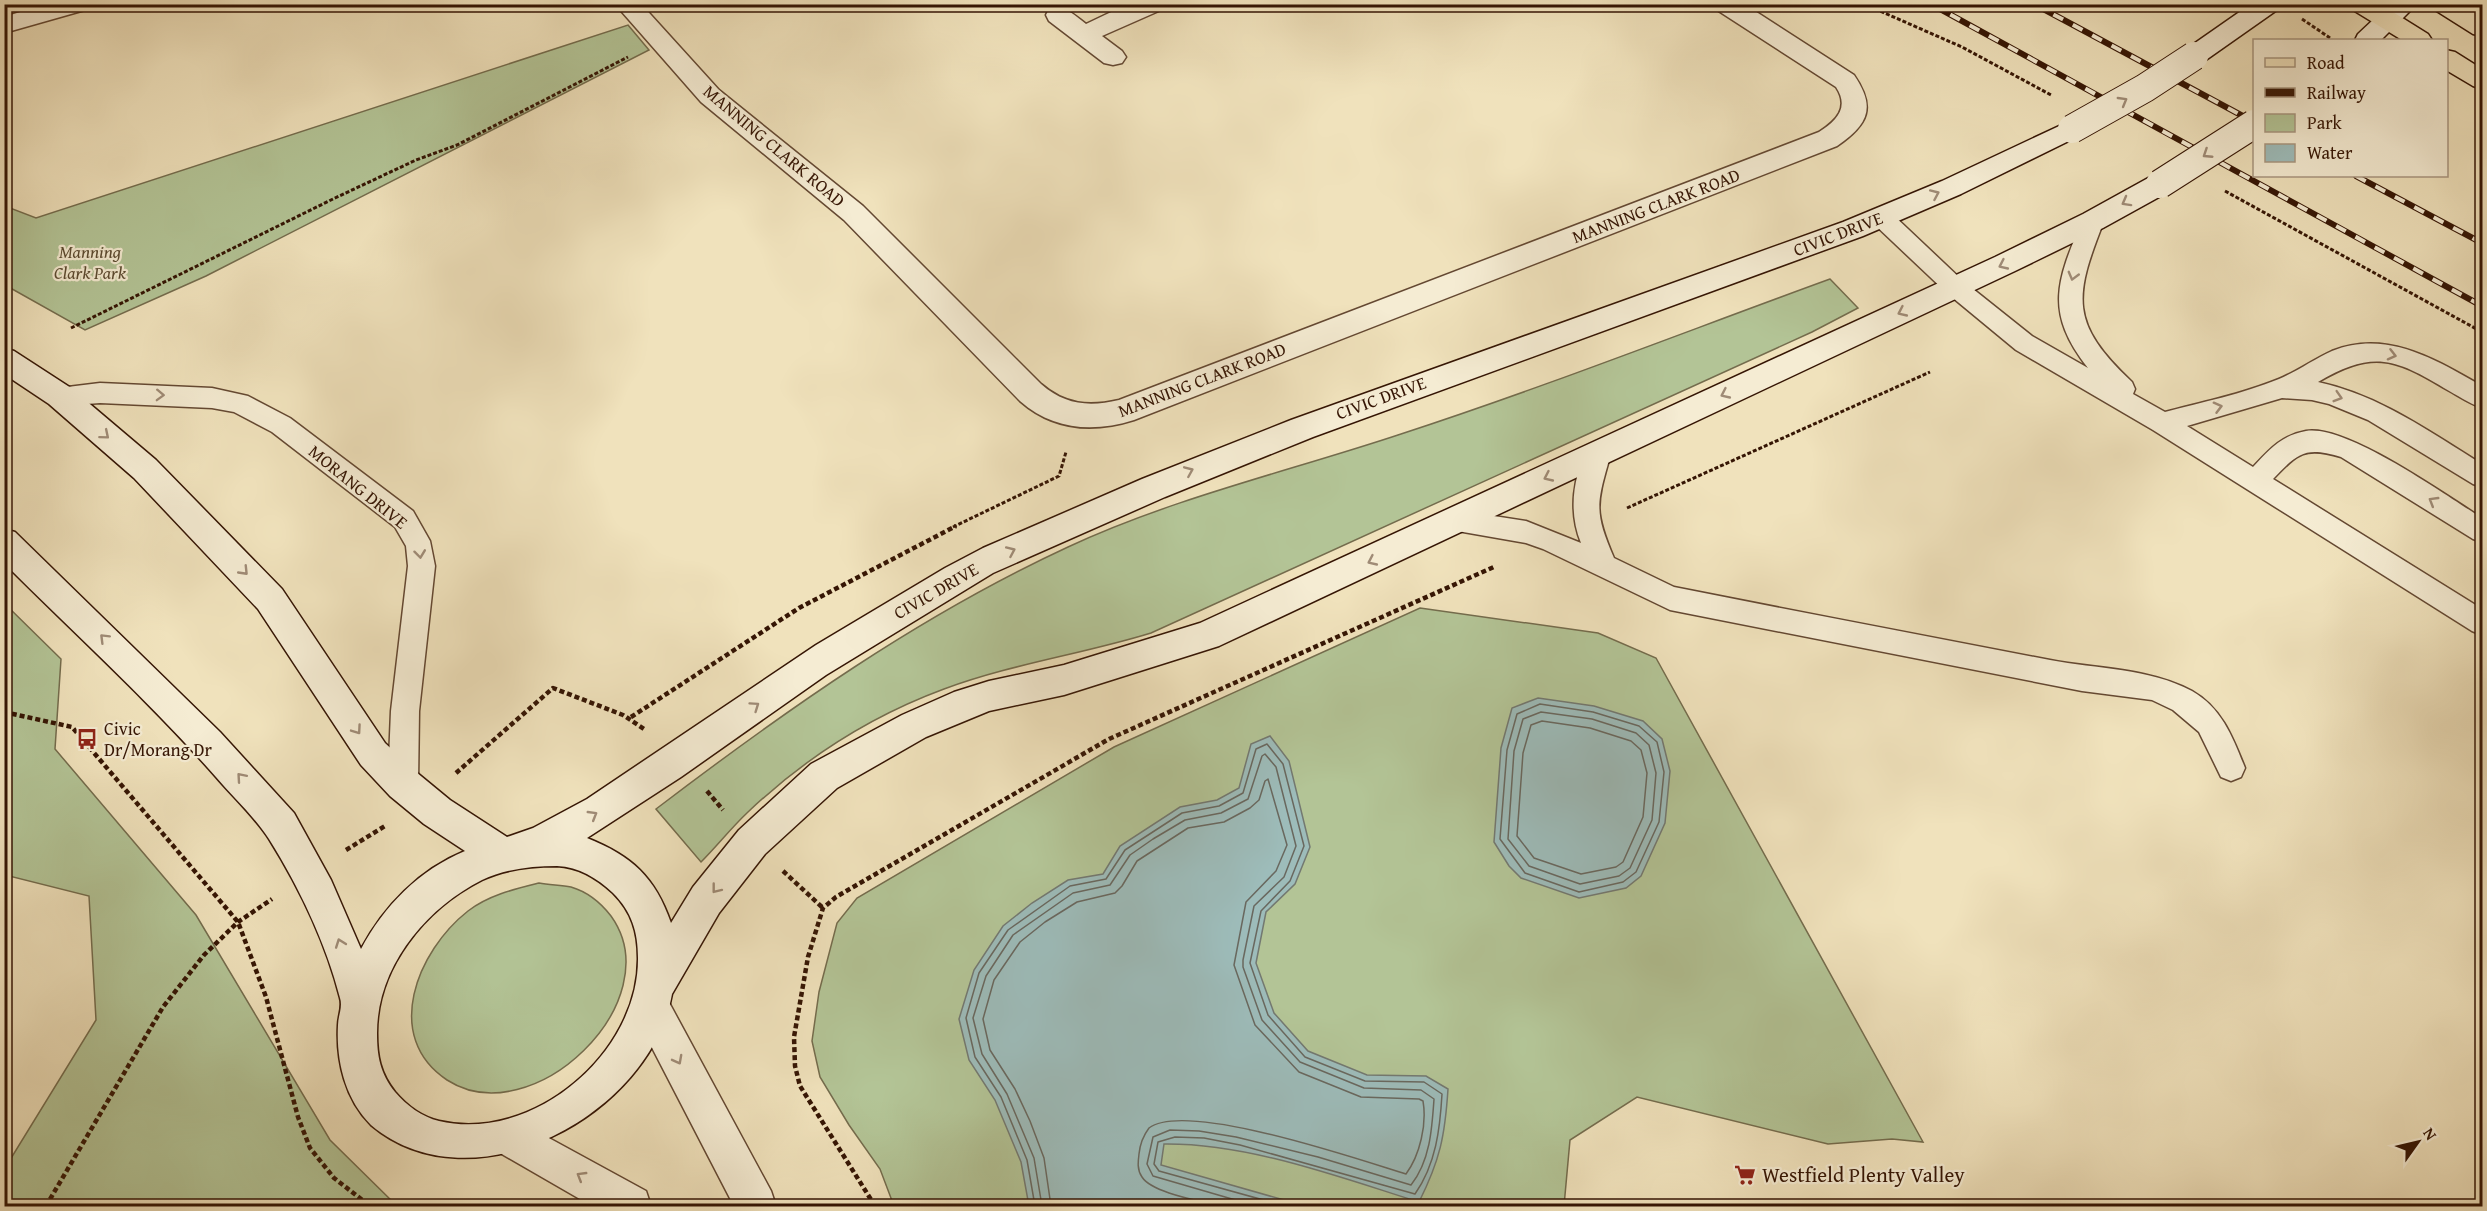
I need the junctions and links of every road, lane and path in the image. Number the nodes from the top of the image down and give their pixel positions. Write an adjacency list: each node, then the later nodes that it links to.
1 (76, 4): 9 (main road)
2 (627, 4): 20 (main road, MANNING CLARK ROAD)
3 (1152, 4): 16 (main road)
4 (1726, 4): 20 (main road, MANNING CLARK ROAD)
5 (1864, 4): 15 (path)
6 (2268, 4): 25 (main road, CIVIC DRIVE, one-way to 6, bridge)
7 (2362, 4): 10 (main road)
8 (2444, 4): 14 (main road)
9 (42, 9): 13 (main road)
10 (2396, 13): 18 (main road); 19 (main road)
11 (1058, 15): 16 (main road)
12 (2297, 16): 17 (path)
13 (4, 26)
14 (2482, 28)
15 (1928, 33)
16 (1084, 35): 21 (main road)
17 (2332, 39)
18 (2368, 39)
19 (2418, 39)
20 (662, 41): 28 (path)
21 (1113, 57)
22 (2448, 59): 23 (main road)
23 (2482, 80)
24 (2253, 124): 26 (main road, one-way to 26, bridge)
25 (1882, 218): 27 (lane); 50 (main road, CIVIC DRIVE, one-way to 25)
26 (2093, 221): 27 (main road, one-way to 27); 34 (lane, one-way to 34)
27 (1955, 287): 34 (lane); 35 (main road, one-way to 35)
28 (71, 328)
29 (4, 359): 32 (main road)
30 (1930, 372): 40 (path)
31 (2280, 389): 33 (lane, one-way to 33); 34 (lane, one-way to 31); 37 (lane, one-way to 37)
32 (60, 396): 49 (main road, one-way to 49); 49 (lane, MORANG DRIVE, one-way to 49)
33 (2482, 398)
34 (2162, 423): 38 (lane)
35 (1598, 453): 39 (main road, one-way to 39); 40 (lane)
36 (1059, 476): 47 (path)
37 (2482, 477)
38 (2255, 482): 41 (lane, one-way to 38); 45 (lane)
39 (1455, 521): 42 (lane); 52 (main road, one-way to 52)
40 (1587, 526): 44 (lane)
41 (2482, 531)
42 (1552, 541): 44 (lane); 59 (path)
43 (4, 542): 53 (main road, one-way to 43)
44 (1604, 566): 48 (lane)
45 (2482, 623)
46 (4, 712): 51 (path)
47 (631, 717)
48 (2230, 768)
49 (403, 784): 50 (main road)
50 (512, 852): 52 (main road); 53 (main road, CIVIC DRIVE)
51 (238, 922): 55 (path); 56 (path)
52 (653, 997): 54 (main road); 58 (main road, one-way to 58)
53 (360, 999): 54 (main road)
54 (513, 1139): 57 (main road, one-way to 54)
55 (46, 1206)
56 (370, 1206)
57 (631, 1206)
58 (756, 1206)
59 (875, 1206)

